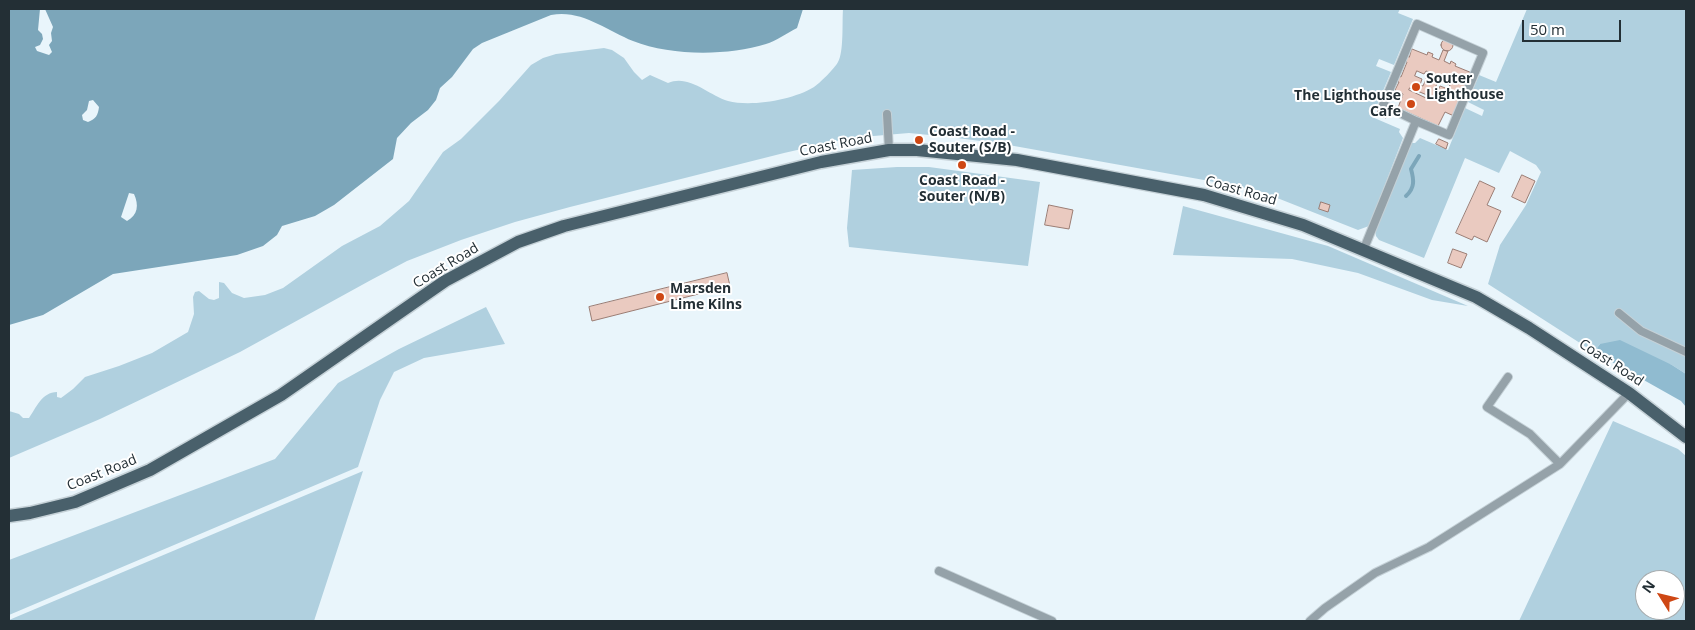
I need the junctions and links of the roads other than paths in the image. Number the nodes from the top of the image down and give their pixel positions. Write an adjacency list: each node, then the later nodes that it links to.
1 (887, 114): 3 (lane)
2 (1416, 121): 2 (lane); 4 (lane)
3 (889, 150): 4 (main road, Coast Road); 11 (main road, Coast Road)
4 (1363, 250): 8 (main road, Coast Road)
5 (1619, 313): 6 (lane)
6 (1686, 352)
7 (1508, 377): 10 (lane)
8 (1629, 393): 9 (main road, Coast Road); 10 (lane)
9 (1686, 437)
10 (1560, 464): 14 (lane)
11 (9, 516)
12 (939, 571): 13 (lane)
13 (1052, 621)
14 (1310, 621)

